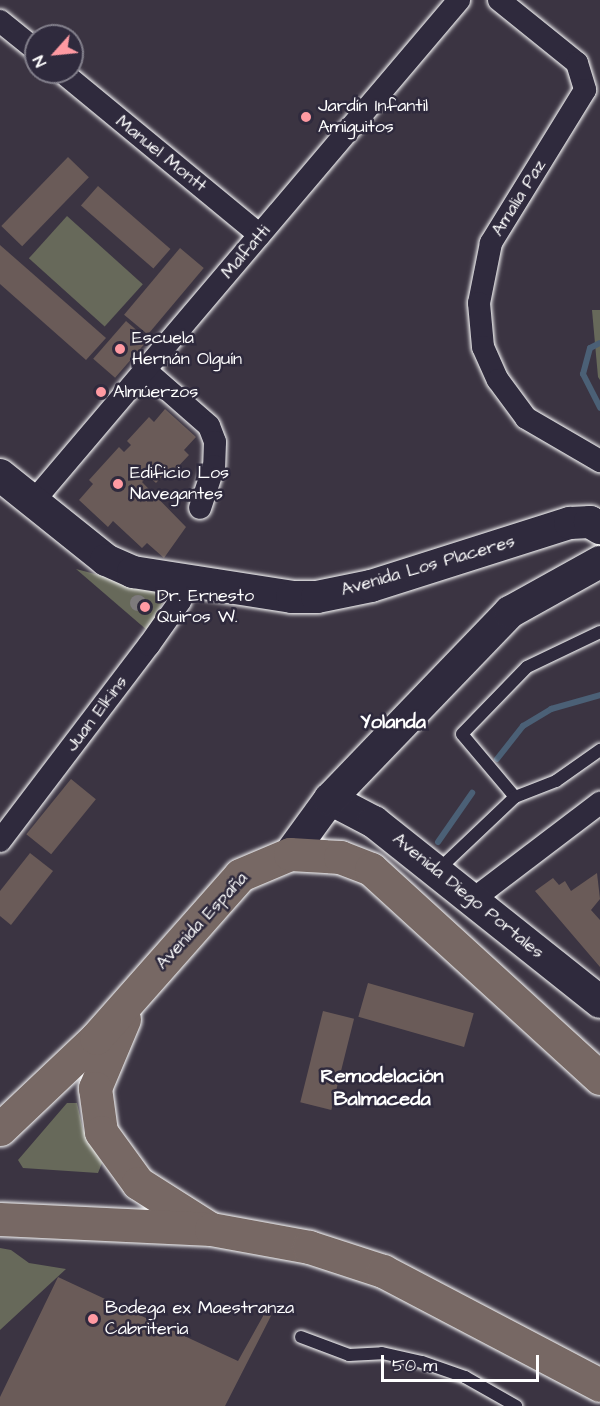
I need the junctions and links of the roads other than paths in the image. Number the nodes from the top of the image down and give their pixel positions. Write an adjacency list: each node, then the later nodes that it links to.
1 (459, 0): 6 (street, Malfatti)
2 (500, 0): 8 (street, Amalia Paz)
3 (0, 21): 4 (street)
4 (24, 40)
5 (77, 84): 6 (street, Manuel Montt)
6 (260, 235): 7 (street, Malfatti)
7 (144, 369): 10 (street, Malfatti); 11 (street)
8 (600, 461)
9 (0, 475): 10 (main road, Avenida Los Placeres)
10 (32, 503): 14 (main road, Avenida Los Placeres)
11 (200, 508)
12 (600, 528): 14 (main road, Avenida Los Placeres)
13 (600, 562): 18 (main road)
14 (185, 582): 20 (street, Juan Elkins)
15 (600, 632): 17 (lane)
16 (600, 750): 17 (lane)
17 (515, 797): 22 (lane)
18 (330, 799): 21 (main road); 22 (main road, Avenida Diego Portales)
19 (600, 802): 23 (street)
20 (0, 841)
21 (290, 854): 24 (main road, Avenida España); 26 (main road, Avenida España)
22 (436, 872): 23 (main road, Avenida Diego Portales)
23 (472, 900): 25 (main road, Avenida Diego Portales)
24 (132, 998): 27 (main road, Avenida España); 29 (main road)
25 (598, 998)
26 (600, 1078)
27 (0, 1129)
28 (0, 1219): 29 (main road)
29 (211, 1229): 31 (main road)
30 (301, 1337): 32 (lane)
31 (600, 1384)
32 (516, 1406)

